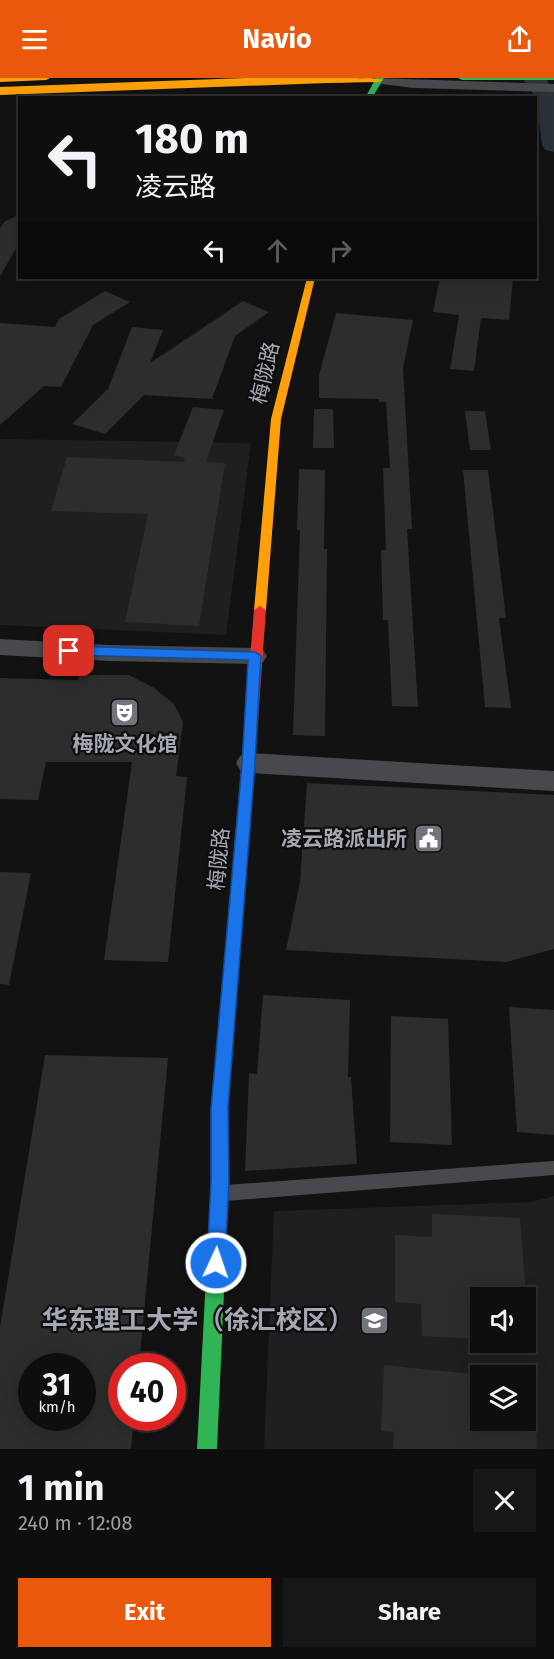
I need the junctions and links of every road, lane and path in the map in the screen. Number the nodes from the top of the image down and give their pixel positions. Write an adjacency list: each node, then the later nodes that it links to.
1 (37, 78): 10 (main road)
2 (46, 78): 10 (main road)
3 (186, 78): 10 (main road)
4 (231, 78): 9 (main road)
5 (354, 78): 10 (main road, bridge)
6 (462, 78): 7 (main road)
7 (554, 78)
8 (379, 79): 9 (main road); 11 (street); 12 (main road)
9 (257, 83): 10 (main road)
10 (0, 87)
11 (554, 88)
12 (369, 96)
13 (311, 279): 15 (main road, 梅陇路)
14 (0, 647): 15 (street)
15 (255, 656): 16 (main road, 梅陇路)
16 (249, 764): 17 (street); 19 (main road, 梅陇路)
17 (554, 781)
18 (554, 1168): 19 (lane)
19 (219, 1194): 20 (main road, 梅陇路)
20 (207, 1449)

